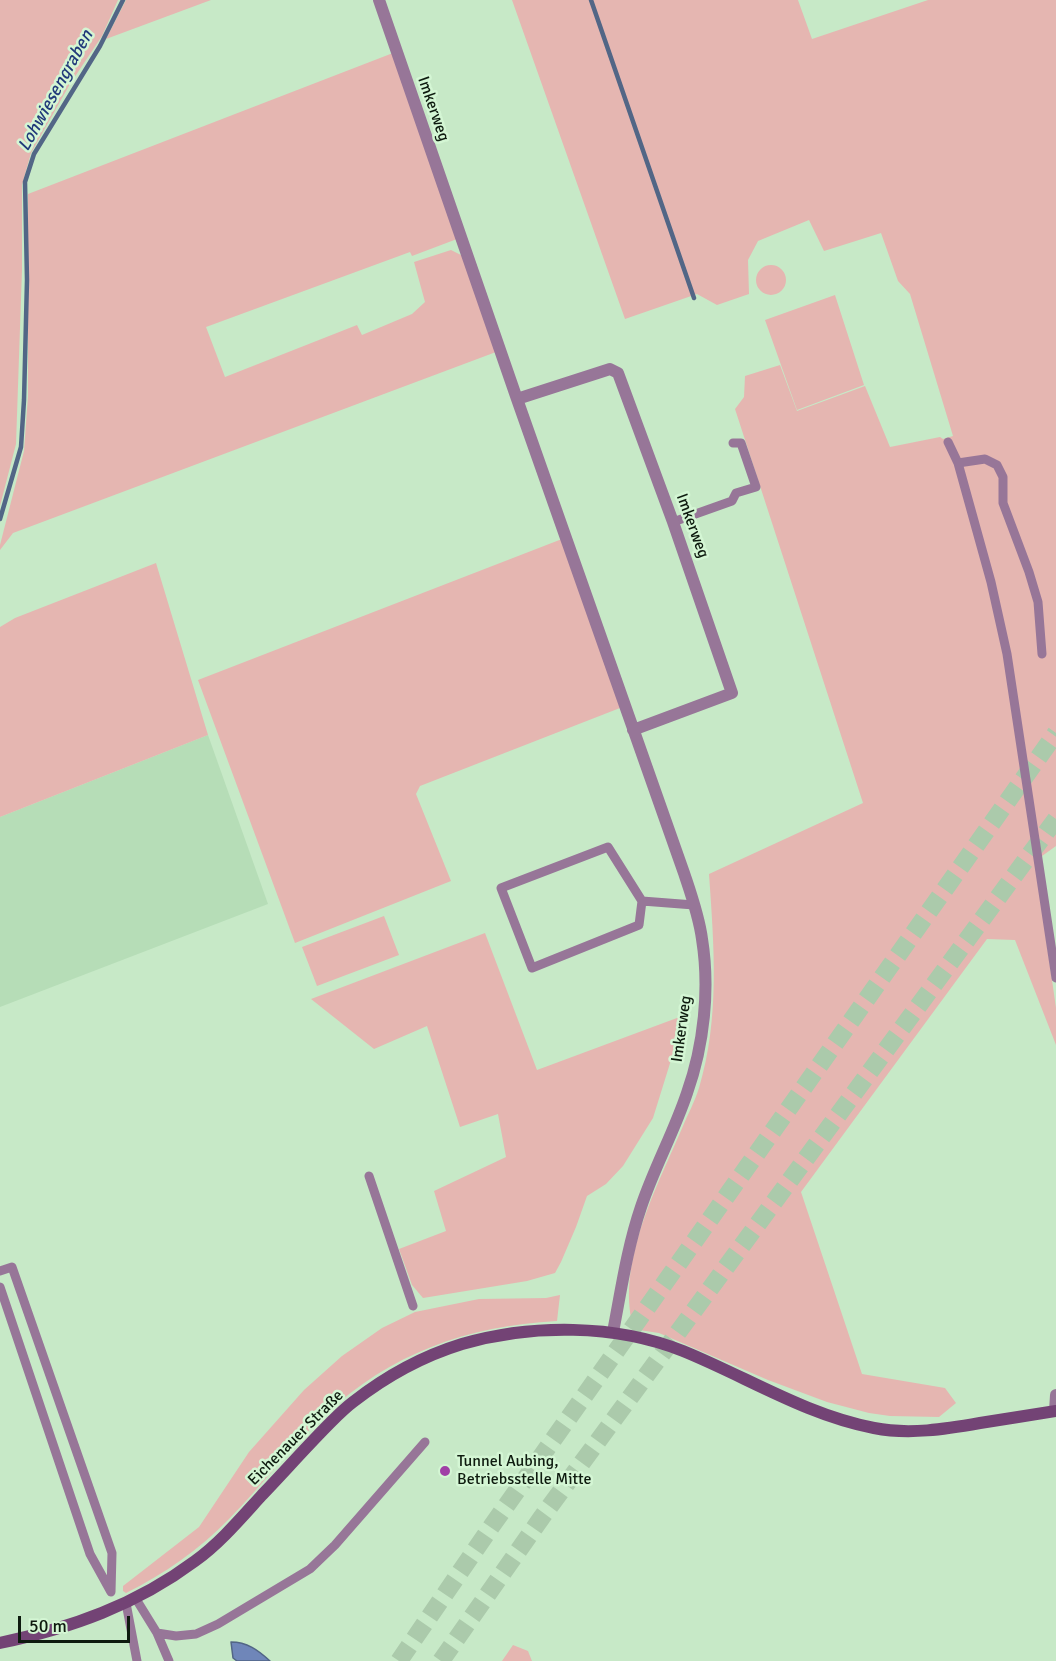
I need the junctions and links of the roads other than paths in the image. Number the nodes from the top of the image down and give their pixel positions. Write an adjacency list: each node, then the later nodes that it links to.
1 (378, 0): 2 (street, Imkerweg)
2 (517, 399): 6 (street, Imkerweg); 8 (street, Imkerweg)
3 (948, 442): 5 (lane)
4 (733, 443): 6 (lane)
5 (958, 463): 7 (lane); 11 (lane)
6 (673, 522): 8 (street, Imkerweg)
7 (1042, 654)
8 (633, 730): 10 (street, Imkerweg)
9 (642, 901): 9 (lane); 10 (lane)
10 (694, 905): 16 (street, Imkerweg)
11 (1056, 978)
12 (369, 1176): 15 (lane)
13 (0, 1271): 20 (lane)
14 (0, 1287): 20 (lane)
15 (413, 1306)
16 (613, 1332): 18 (street, Eichenauer Straße); 21 (street, Eichenauer Straße)
17 (1056, 1395): 18 (street)
18 (1056, 1411)
19 (425, 1442): 22 (lane)
20 (111, 1592): 21 (lane)
21 (127, 1602): 22 (lane); 23 (street, Eichenauer Straße); 24 (lane)
22 (157, 1633): 25 (lane)
23 (0, 1643)
24 (137, 1661)
25 (169, 1661)

